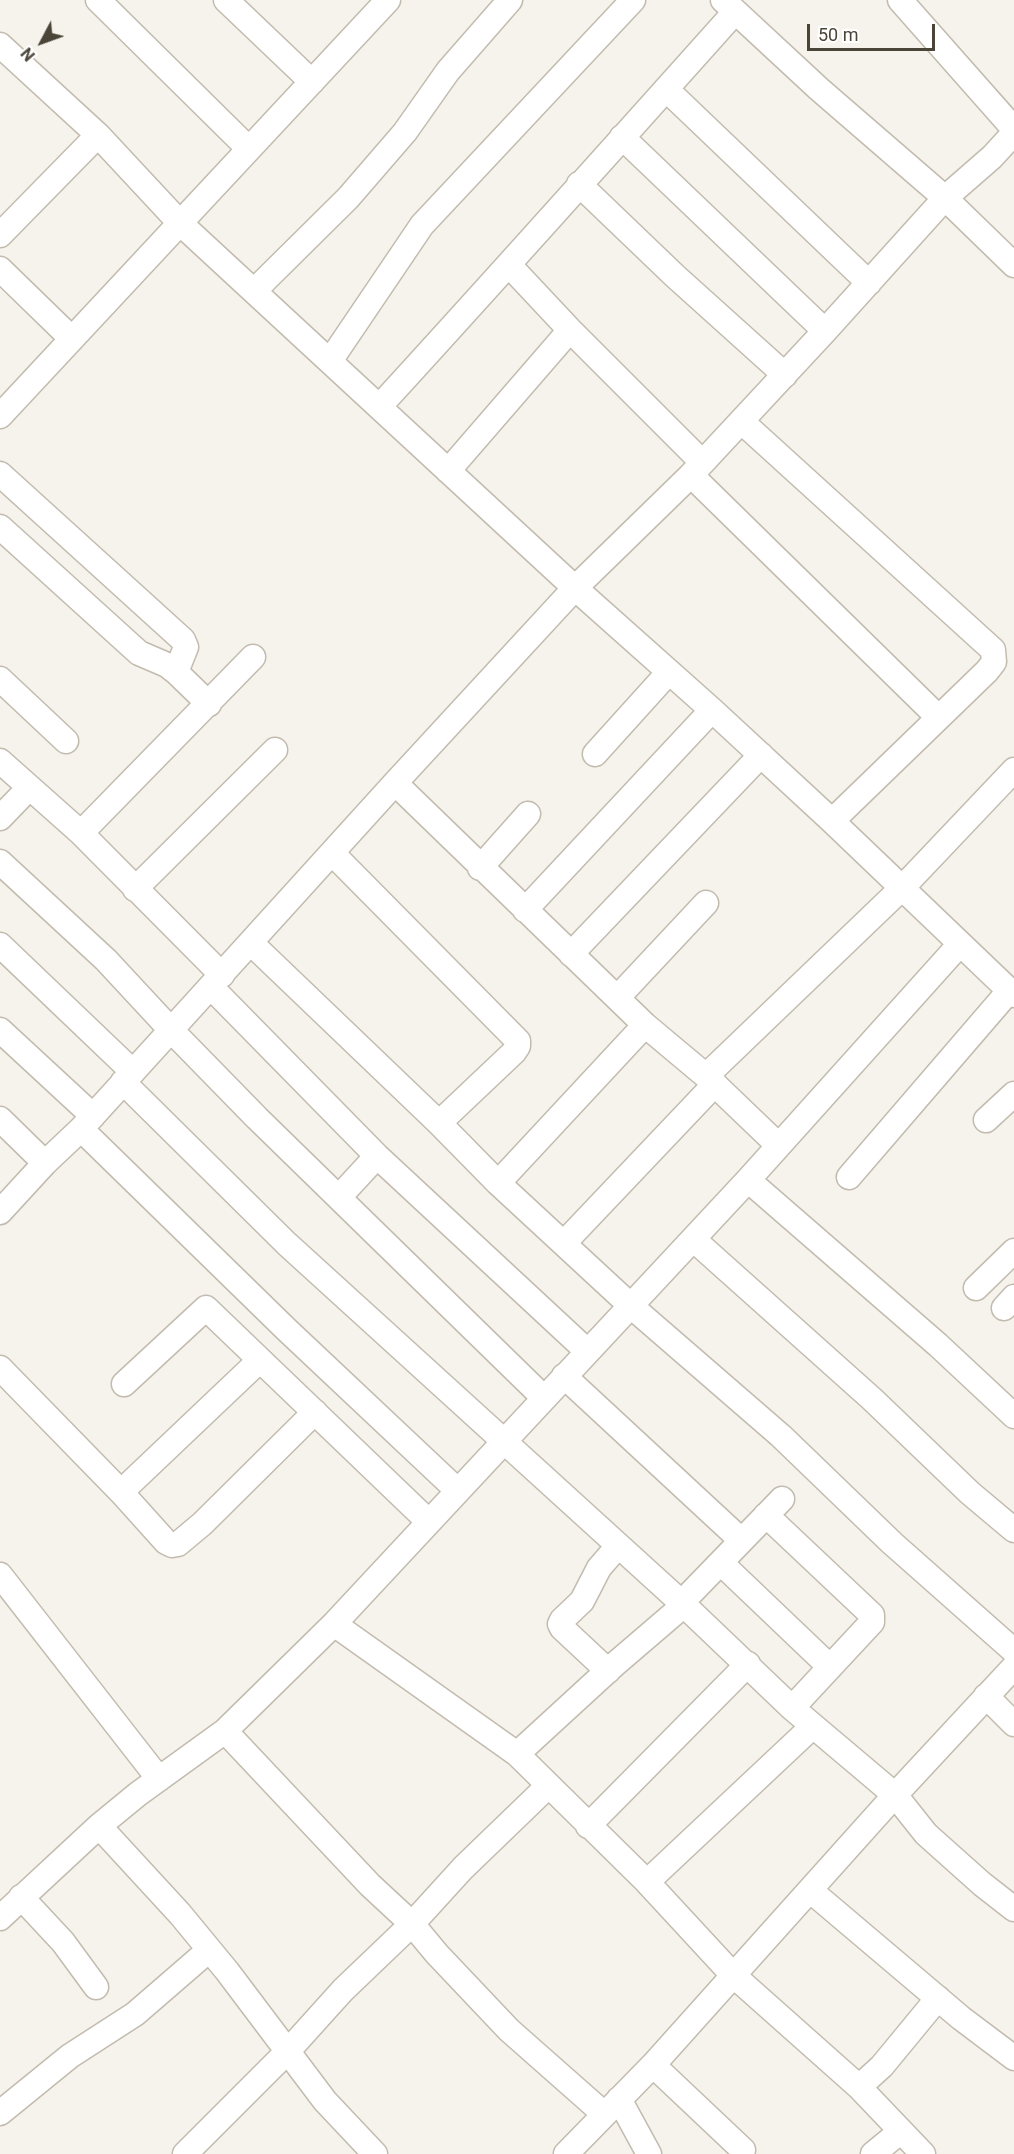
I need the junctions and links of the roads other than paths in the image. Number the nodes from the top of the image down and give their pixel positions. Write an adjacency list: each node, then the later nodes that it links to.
1 (98, 0): 14 (street)
2 (226, 0): 9 (street)
3 (510, 0): 23 (street)
4 (633, 0): 27 (street)
5 (900, 0): 11 (street)
6 (373, 5): 9 (street)
7 (729, 6): 10 (street); 16 (street)
8 (2, 50): 12 (street)
9 (312, 82): 14 (street)
10 (666, 90): 13 (street); 22 (street)
11 (1014, 131): 16 (street)
12 (98, 135): 17 (street); 18 (street)
13 (622, 137): 15 (street); 25 (street)
14 (249, 149): 17 (street)
15 (579, 184): 19 (street); 28 (street)
16 (945, 198): 20 (street); 22 (street)
17 (180, 223): 23 (street); 26 (street)
18 (0, 235)
19 (509, 265): 24 (street); 29 (street)
20 (1014, 265)
21 (0, 269): 26 (street)
22 (869, 283): 25 (street)
23 (254, 291): 27 (street)
24 (570, 330): 32 (street); 33 (street)
25 (825, 330): 28 (street)
26 (72, 339): 30 (street)
27 (330, 361): 29 (street)
28 (785, 375): 31 (street)
29 (379, 407): 33 (street)
30 (0, 416)
31 (741, 421): 32 (street); 43 (street)
32 (697, 468): 36 (street); 43 (street)
33 (447, 471): 36 (street)
34 (0, 474): 38 (street)
35 (0, 527): 38 (street)
36 (575, 588): 39 (street); 50 (street)
37 (254, 657): 41 (street)
38 (176, 672): 41 (street)
39 (669, 672): 42 (street); 46 (street)
40 (0, 679): 44 (street)
41 (209, 704): 55 (street)
42 (712, 710): 47 (street); 62 (street)
43 (938, 717): 54 (street)
44 (66, 741)
45 (275, 750): 60 (street)
46 (595, 754)
47 (761, 755): 54 (street); 66 (street)
48 (0, 761): 51 (street)
49 (1014, 770): 59 (street)
50 (395, 783): 56 (street); 58 (street)
51 (29, 788): 53 (street); 55 (street)
52 (528, 814): 58 (street)
53 (0, 818)
54 (832, 820): 59 (street)
55 (81, 833): 60 (street)
56 (332, 853): 63 (street); 79 (street)
57 (0, 862): 72 (street)
58 (480, 868): 62 (street)
59 (903, 887): 64 (street); 74 (street)
60 (135, 889): 67 (street)
61 (706, 903): 69 (street)
62 (525, 910): 66 (street)
63 (251, 943): 67 (street); 79 (street)
64 (960, 944): 68 (street); 80 (street)
65 (0, 945): 73 (street)
66 (571, 954): 69 (street)
67 (217, 981): 72 (street); 81 (street)
68 (1011, 993): 83 (street)
69 (618, 997): 70 (street)
70 (645, 1025): 74 (street); 85 (street)
71 (0, 1030): 78 (street)
72 (171, 1030): 73 (street); 86 (street)
73 (128, 1077): 78 (street); 101 (street)
74 (711, 1080): 80 (street); 89 (street)
75 (1014, 1094): 77 (street)
76 (0, 1119): 82 (street)
77 (986, 1120)
78 (87, 1122): 82 (street); 102 (street)
79 (439, 1123): 85 (street)
80 (778, 1145): 84 (street)
81 (378, 1156): 86 (street); 93 (street)
82 (45, 1163): 87 (street)
83 (849, 1177)
84 (748, 1180): 88 (street); 100 (street)
85 (498, 1183): 89 (street)
86 (339, 1196): 98 (street)
87 (0, 1212)
88 (693, 1239): 92 (street); 105 (street)
89 (564, 1243): 92 (street)
90 (1014, 1251): 91 (street)
91 (976, 1288)
92 (632, 1306): 93 (street); 112 (street)
93 (587, 1351): 96 (street)
94 (260, 1360): 97 (street); 99 (street); 103 (street)
95 (0, 1368): 103 (street)
96 (564, 1376): 98 (street); 106 (street)
97 (124, 1384)
98 (544, 1398): 101 (street)
99 (315, 1412): 103 (street); 104 (street)
100 (1014, 1416)
101 (505, 1441): 102 (street); 107 (street)
102 (459, 1491): 104 (street)
103 (121, 1492)
104 (429, 1522): 111 (street)
105 (1014, 1530)
106 (741, 1540): 108 (street); 114 (street)
107 (618, 1546): 110 (street); 116 (street)
108 (721, 1563): 110 (street); 114 (street)
109 (0, 1575): 123 (street)
110 (684, 1605): 113 (street); 116 (street)
111 (334, 1624): 121 (street); 122 (street)
112 (1014, 1651)
113 (748, 1664): 118 (street); 127 (street)
114 (830, 1667): 118 (street)
115 (1014, 1667): 117 (street)
116 (608, 1671): 122 (street)
117 (986, 1696): 119 (street); 125 (street)
118 (792, 1708): 120 (street)
119 (1014, 1724)
120 (813, 1726): 125 (street); 128 (street)
121 (225, 1731): 123 (street); 133 (street)
122 (517, 1754): 124 (street)
123 (159, 1779): 126 (street)
124 (548, 1786): 127 (street); 133 (street)
125 (895, 1795): 129 (street); 131 (street)
126 (99, 1826): 130 (street); 134 (street)
127 (588, 1826): 128 (street)
128 (647, 1882): 135 (street)
129 (811, 1891): 135 (street); 137 (street)
130 (21, 1897): 132 (street); 136 (street)
131 (1014, 1909)
132 (0, 1918)
133 (412, 1924): 138 (street); 142 (street)
134 (209, 1950): 138 (street); 143 (street)
135 (733, 1975): 140 (street); 141 (street)
136 (96, 1987)
137 (938, 1998): 139 (street); 141 (street)
138 (288, 2051): 146 (street); 147 (street)
139 (1014, 2058)
140 (653, 2065): 142 (street); 145 (street)
141 (859, 2087): 144 (street)
142 (611, 2106): 148 (street); 149 (street)
143 (0, 2113)
144 (901, 2131): 150 (street); 151 (street)
145 (743, 2150)
146 (184, 2154)
147 (375, 2154)
148 (566, 2154)
149 (649, 2154)
150 (873, 2154)
151 (922, 2154)

